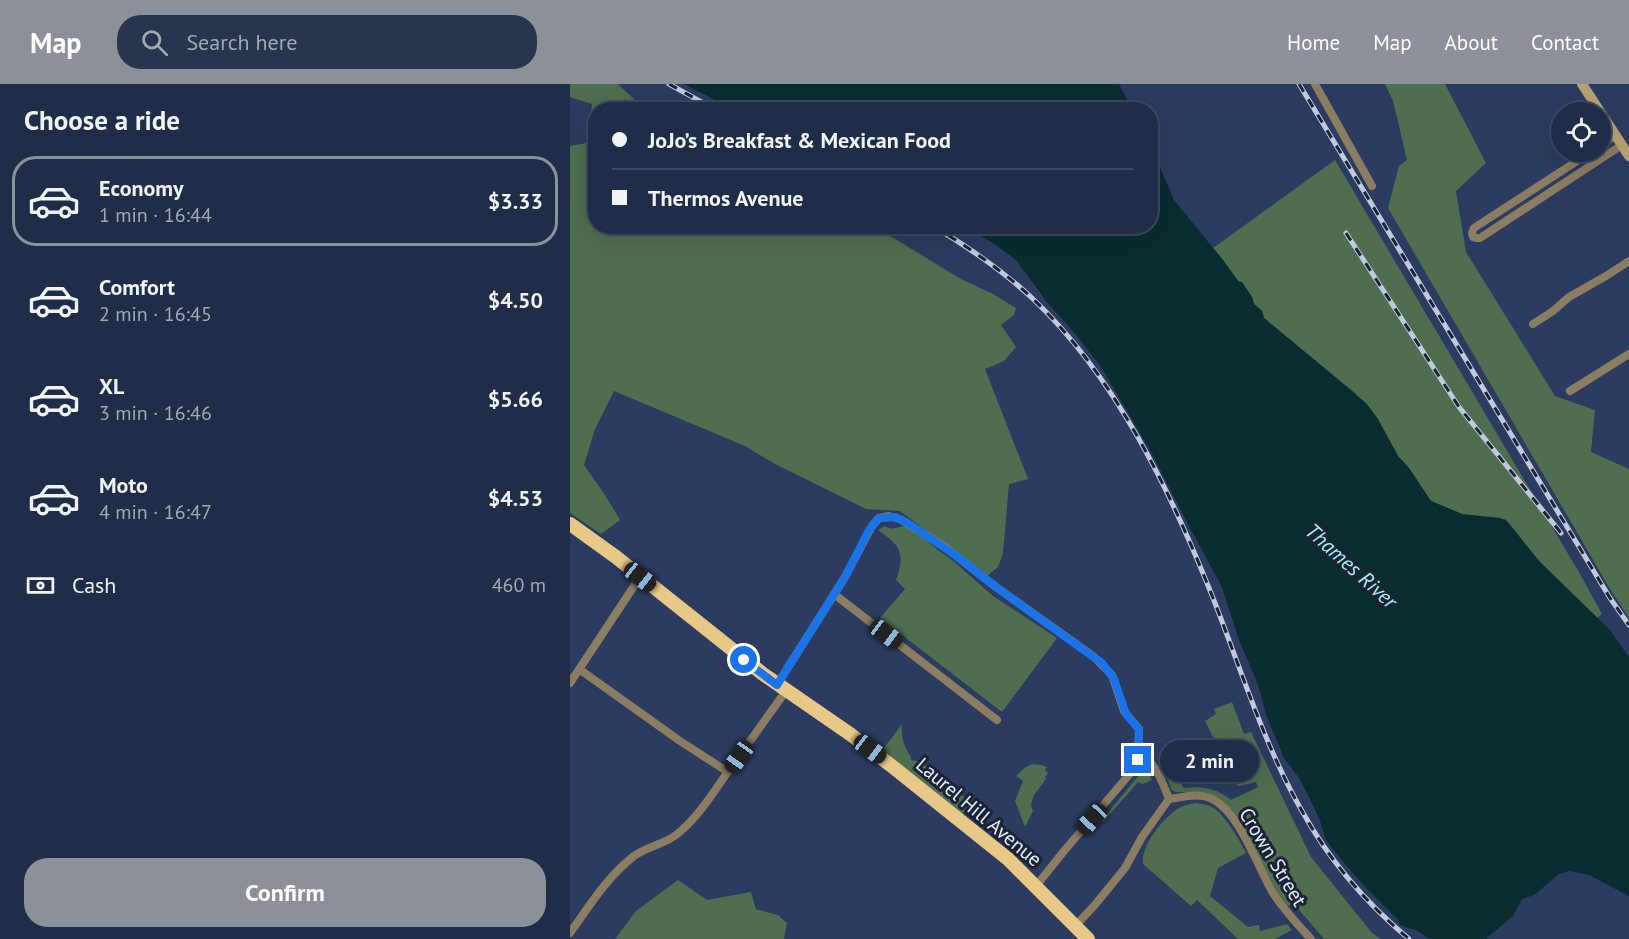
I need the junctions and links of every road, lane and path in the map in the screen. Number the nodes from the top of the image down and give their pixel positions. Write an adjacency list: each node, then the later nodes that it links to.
1 (1315, 84): 10 (street)
2 (1582, 84): 3 (main road)
3 (1616, 135): 4 (street); 5 (main road)
4 (1611, 138)
5 (1622, 145): 6 (street); 7 (main road)
6 (1611, 152)
7 (1629, 156)
8 (1576, 162): 9 (street)
9 (1596, 162)
10 (1372, 186)
11 (1629, 261): 12 (street)
12 (1533, 324)
13 (1629, 354): 14 (street)
14 (1570, 391)
15 (570, 524): 16 (highway, Laurel Hill Avenue)
16 (640, 577): 18 (street); 20 (highway, Laurel Hill Avenue)
17 (834, 594): 20 (street); 21 (street); 22 (street)
18 (579, 669): 19 (street); 23 (street)
19 (570, 683)
20 (781, 688): 23 (street); 25 (highway, Laurel Hill Avenue)
21 (996, 720)
22 (1139, 752): 24 (street); 25 (street)
23 (728, 772): 27 (street)
24 (1169, 799): 26 (street); 29 (street, Crown Street)
25 (1036, 886): 26 (highway, Laurel Hill Avenue)
26 (1075, 926): 28 (highway, Laurel Hill Avenue)
27 (570, 933)
28 (1088, 939)
29 (1311, 939)

